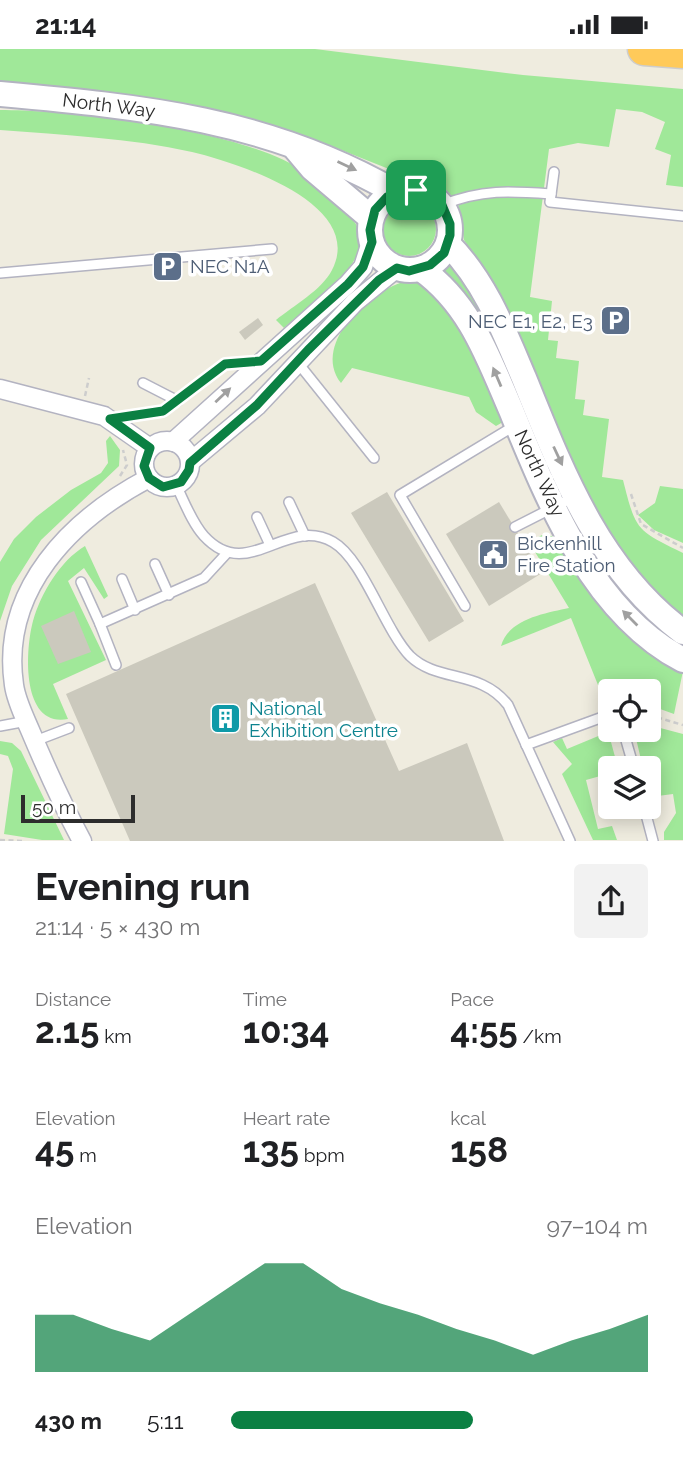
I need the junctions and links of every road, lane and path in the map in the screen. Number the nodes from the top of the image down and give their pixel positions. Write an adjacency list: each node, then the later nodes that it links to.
1 (644, 49): 2 (highway)
2 (683, 52)
3 (0, 94): 4 (street, North Way)
4 (296, 149): 6 (street, North Way, one-way to 6); 10 (street, North Way)
5 (554, 172): 7 (lane)
6 (395, 193): 8 (street); 10 (street)
7 (551, 194): 8 (lane); 9 (lane)
8 (442, 205): 11 (street)
9 (683, 216)
10 (371, 230): 13 (street); 15 (street)
11 (448, 244): 13 (street); 20 (street, North Way)
12 (272, 249): 14 (lane)
13 (409, 269): 16 (street); 22 (street, North Way, one-way to 13)
14 (0, 273)
15 (261, 361): 19 (lane); 23 (street, one-way to 15)
16 (297, 361): 25 (lane); 26 (street)
17 (143, 383): 19 (lane)
18 (0, 389): 21 (street)
19 (178, 401): 21 (lane)
20 (534, 404): 22 (lane); 30 (street, North Way, one-way to 30)
21 (110, 419): 24 (street)
22 (517, 423): 32 (street, North Way); 43 (lane)
23 (173, 442): 24 (street); 26 (street)
24 (150, 448): 27 (street)
25 (374, 458)
26 (190, 463): 28 (street)
27 (149, 478): 28 (street); 51 (street)
28 (176, 485): 38 (lane)
29 (631, 494): 37 (path)
30 (576, 496): 32 (lane); 46 (street, North Way)
31 (289, 502): 35 (lane)
32 (554, 507): 34 (lane); 47 (street, North Way, one-way to 32)
33 (257, 517): 36 (lane)
34 (515, 527)
35 (305, 536): 36 (lane); 56 (lane)
36 (270, 545): 38 (lane)
37 (683, 548)
38 (227, 554): 42 (lane)
39 (155, 564): 42 (lane)
40 (122, 579): 44 (lane)
41 (81, 582): 45 (lane)
42 (169, 594): 44 (lane)
43 (465, 606)
44 (135, 610): 45 (lane)
45 (100, 624): 48 (lane)
46 (683, 632)
47 (683, 660)
48 (116, 665)
49 (598, 719): 56 (lane)
50 (661, 719): 52 (path)
51 (27, 721): 53 (lane); 55 (street)
52 (683, 725)
53 (0, 726)
54 (69, 728): 55 (lane)
55 (35, 741): 60 (street)
56 (526, 745): 61 (lane)
57 (648, 819): 62 (lane)
58 (0, 840): 59 (path)
59 (24, 841)
60 (82, 841)
61 (570, 841)
62 (653, 841)

